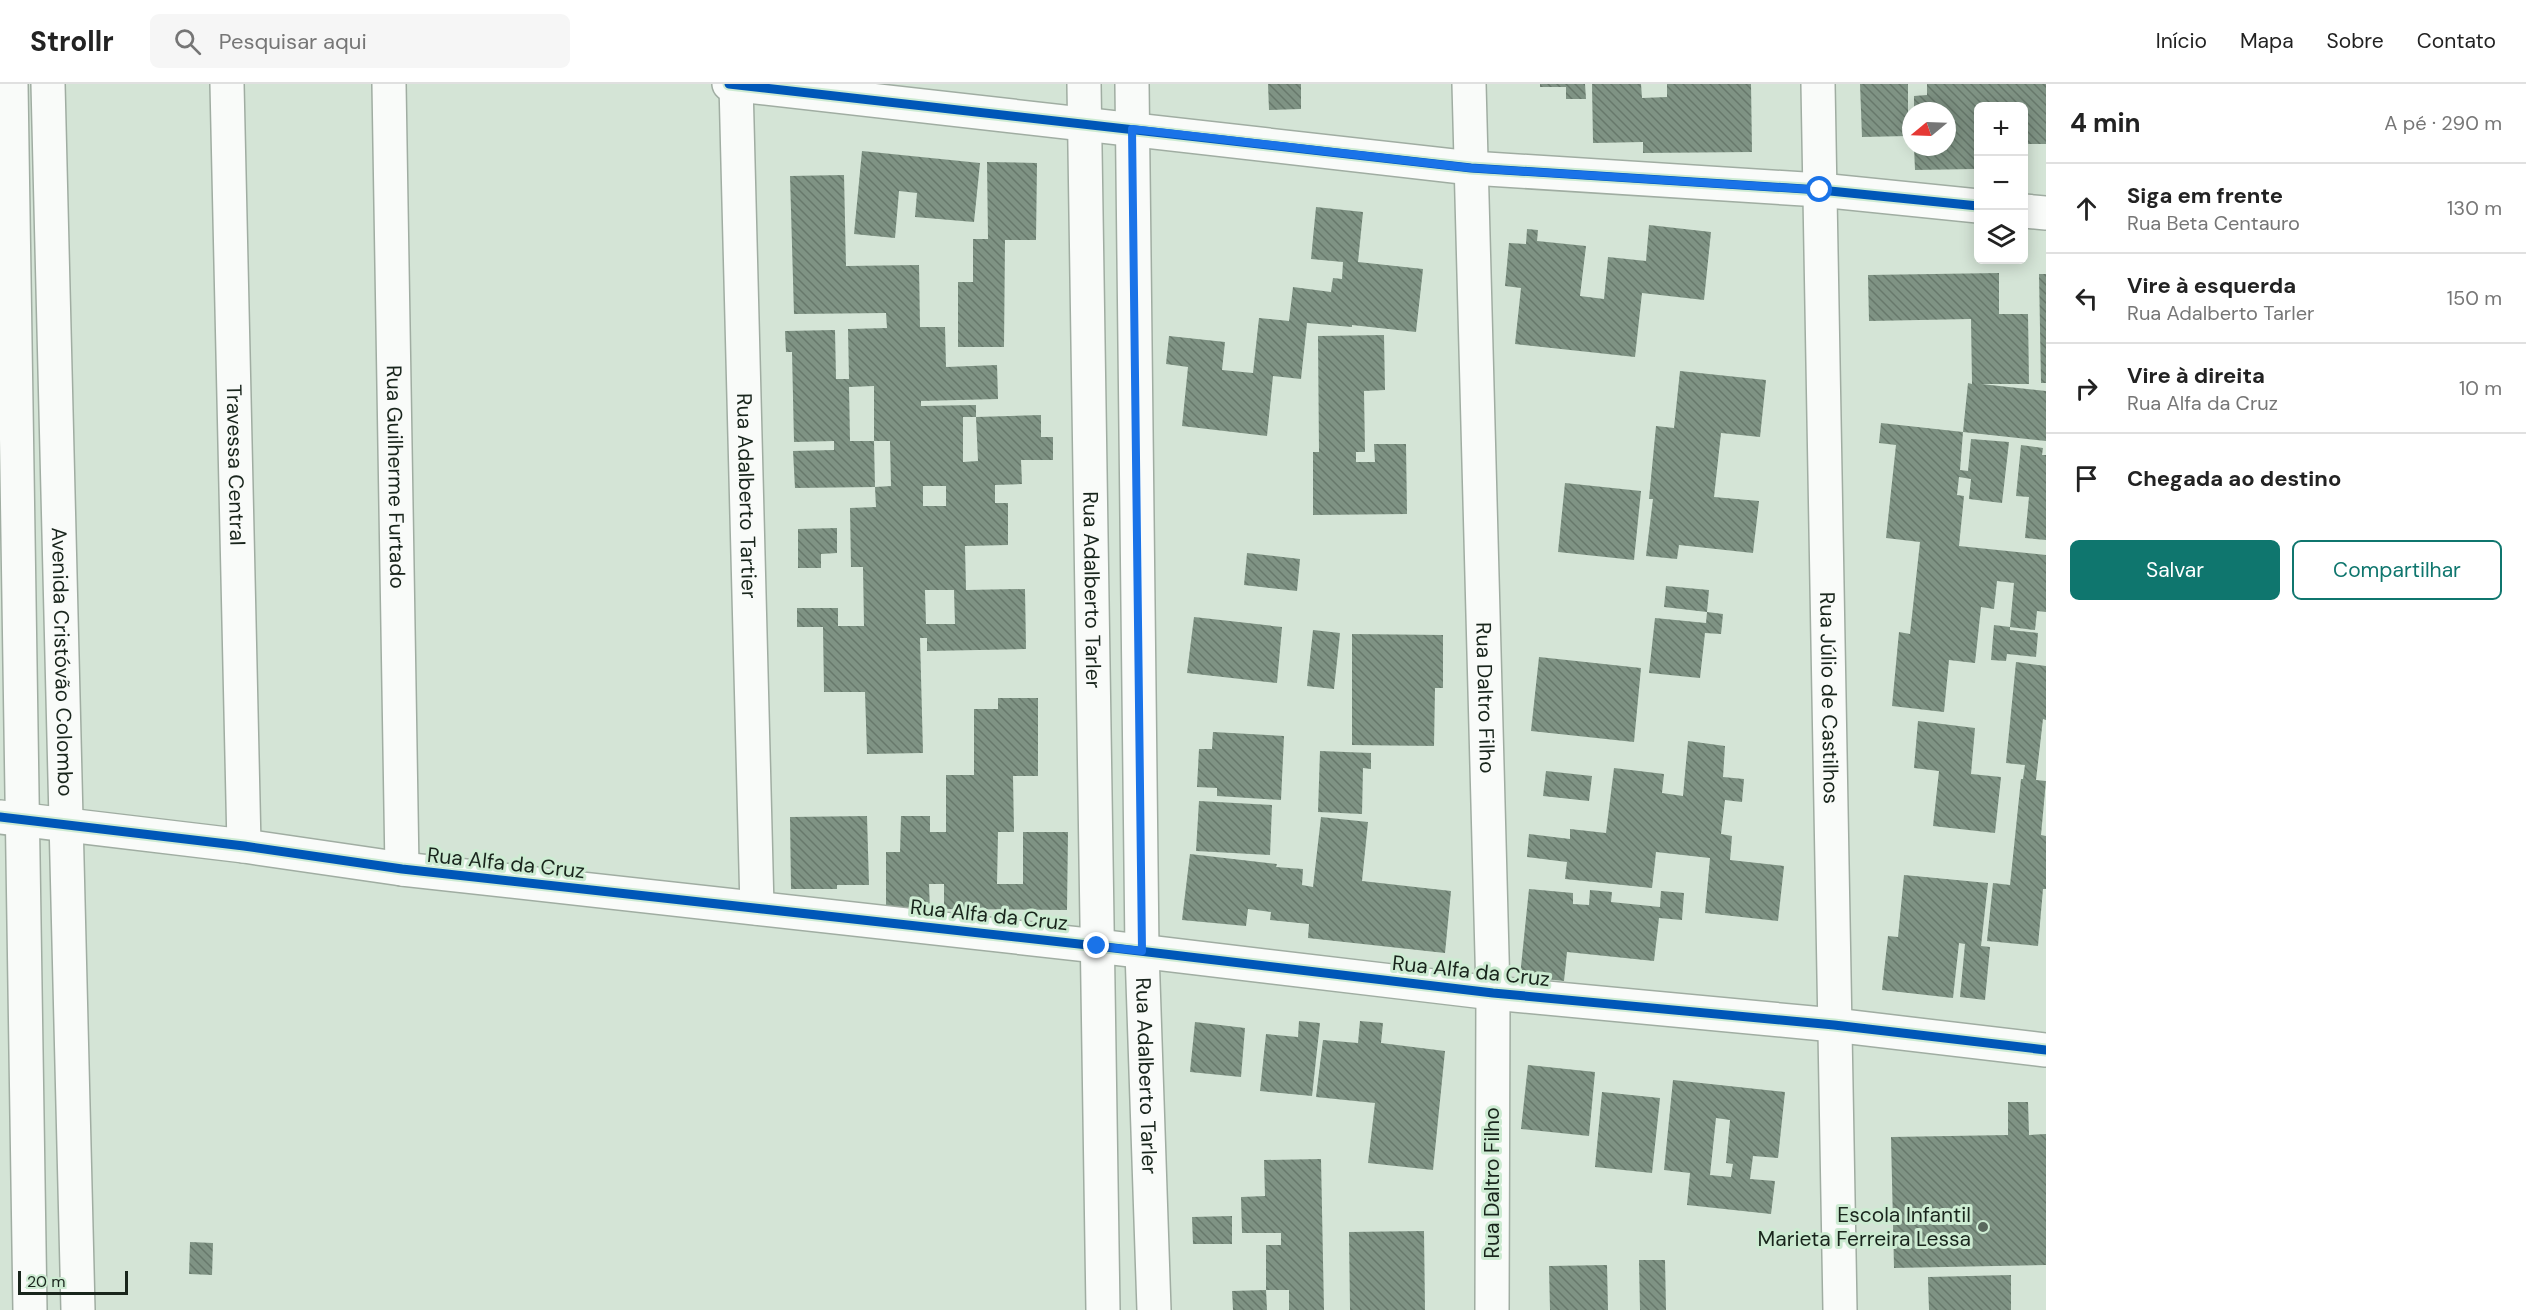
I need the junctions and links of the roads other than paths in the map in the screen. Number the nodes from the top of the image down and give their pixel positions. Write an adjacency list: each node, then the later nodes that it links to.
1 (11, 84): 17 (street, Avenida Cristóvão Colombo)
2 (48, 84): 18 (street, Avenida Cristóvão Colombo)
3 (227, 84): 19 (street, Travessa Central)
4 (389, 84): 20 (street, Rua Guilherme Furtado)
5 (733, 84): 10 (street); 21 (street, Rua Adalberto Tartier)
6 (1084, 84): 10 (street, Rua Adalberto Tarler)
7 (1132, 84): 11 (street, Rua Adalberto Tarler)
8 (1469, 84): 12 (street, Rua Daltro Filho)
9 (1818, 84): 13 (street, Rua Júlio de Castilhos)
10 (1085, 124): 11 (street); 22 (street, Rua Adalberto Tarler)
11 (1132, 129): 12 (street); 23 (street, Rua Adalberto Tarler)
12 (1471, 168): 13 (street); 24 (street, Rua Daltro Filho)
13 (1820, 190): 14 (street); 25 (street, Rua Júlio de Castilhos)
14 (1974, 206)
15 (2028, 211): 16 (street)
16 (2046, 213)
17 (11, 818): 18 (street, Rua Alfa da Cruz); 27 (street, Avenida Cristóvão Colombo)
18 (64, 824): 19 (street, Rua Alfa da Cruz); 28 (street, Avenida Cristóvão Colombo)
19 (244, 846): 20 (street, Rua Alfa da Cruz)
20 (402, 869): 21 (street, Rua Alfa da Cruz)
21 (757, 908): 22 (street, Rua Alfa da Cruz)
22 (1097, 946): 23 (street, Rua Alfa da Cruz); 29 (street, Rua Adalberto Tarler)
23 (1142, 951): 24 (street, Rua Alfa da Cruz); 30 (street, Rua Adalberto Tarler)
24 (1493, 993): 25 (street, Rua Alfa da Cruz); 31 (street, Rua Daltro Filho)
25 (1834, 1025): 26 (street, Rua Alfa da Cruz); 32 (street, Rua Júlio de Castilhos)
26 (2046, 1050)
27 (30, 1310)
28 (78, 1310)
29 (1103, 1310)
30 (1154, 1310)
31 (1492, 1310)
32 (1840, 1310)

